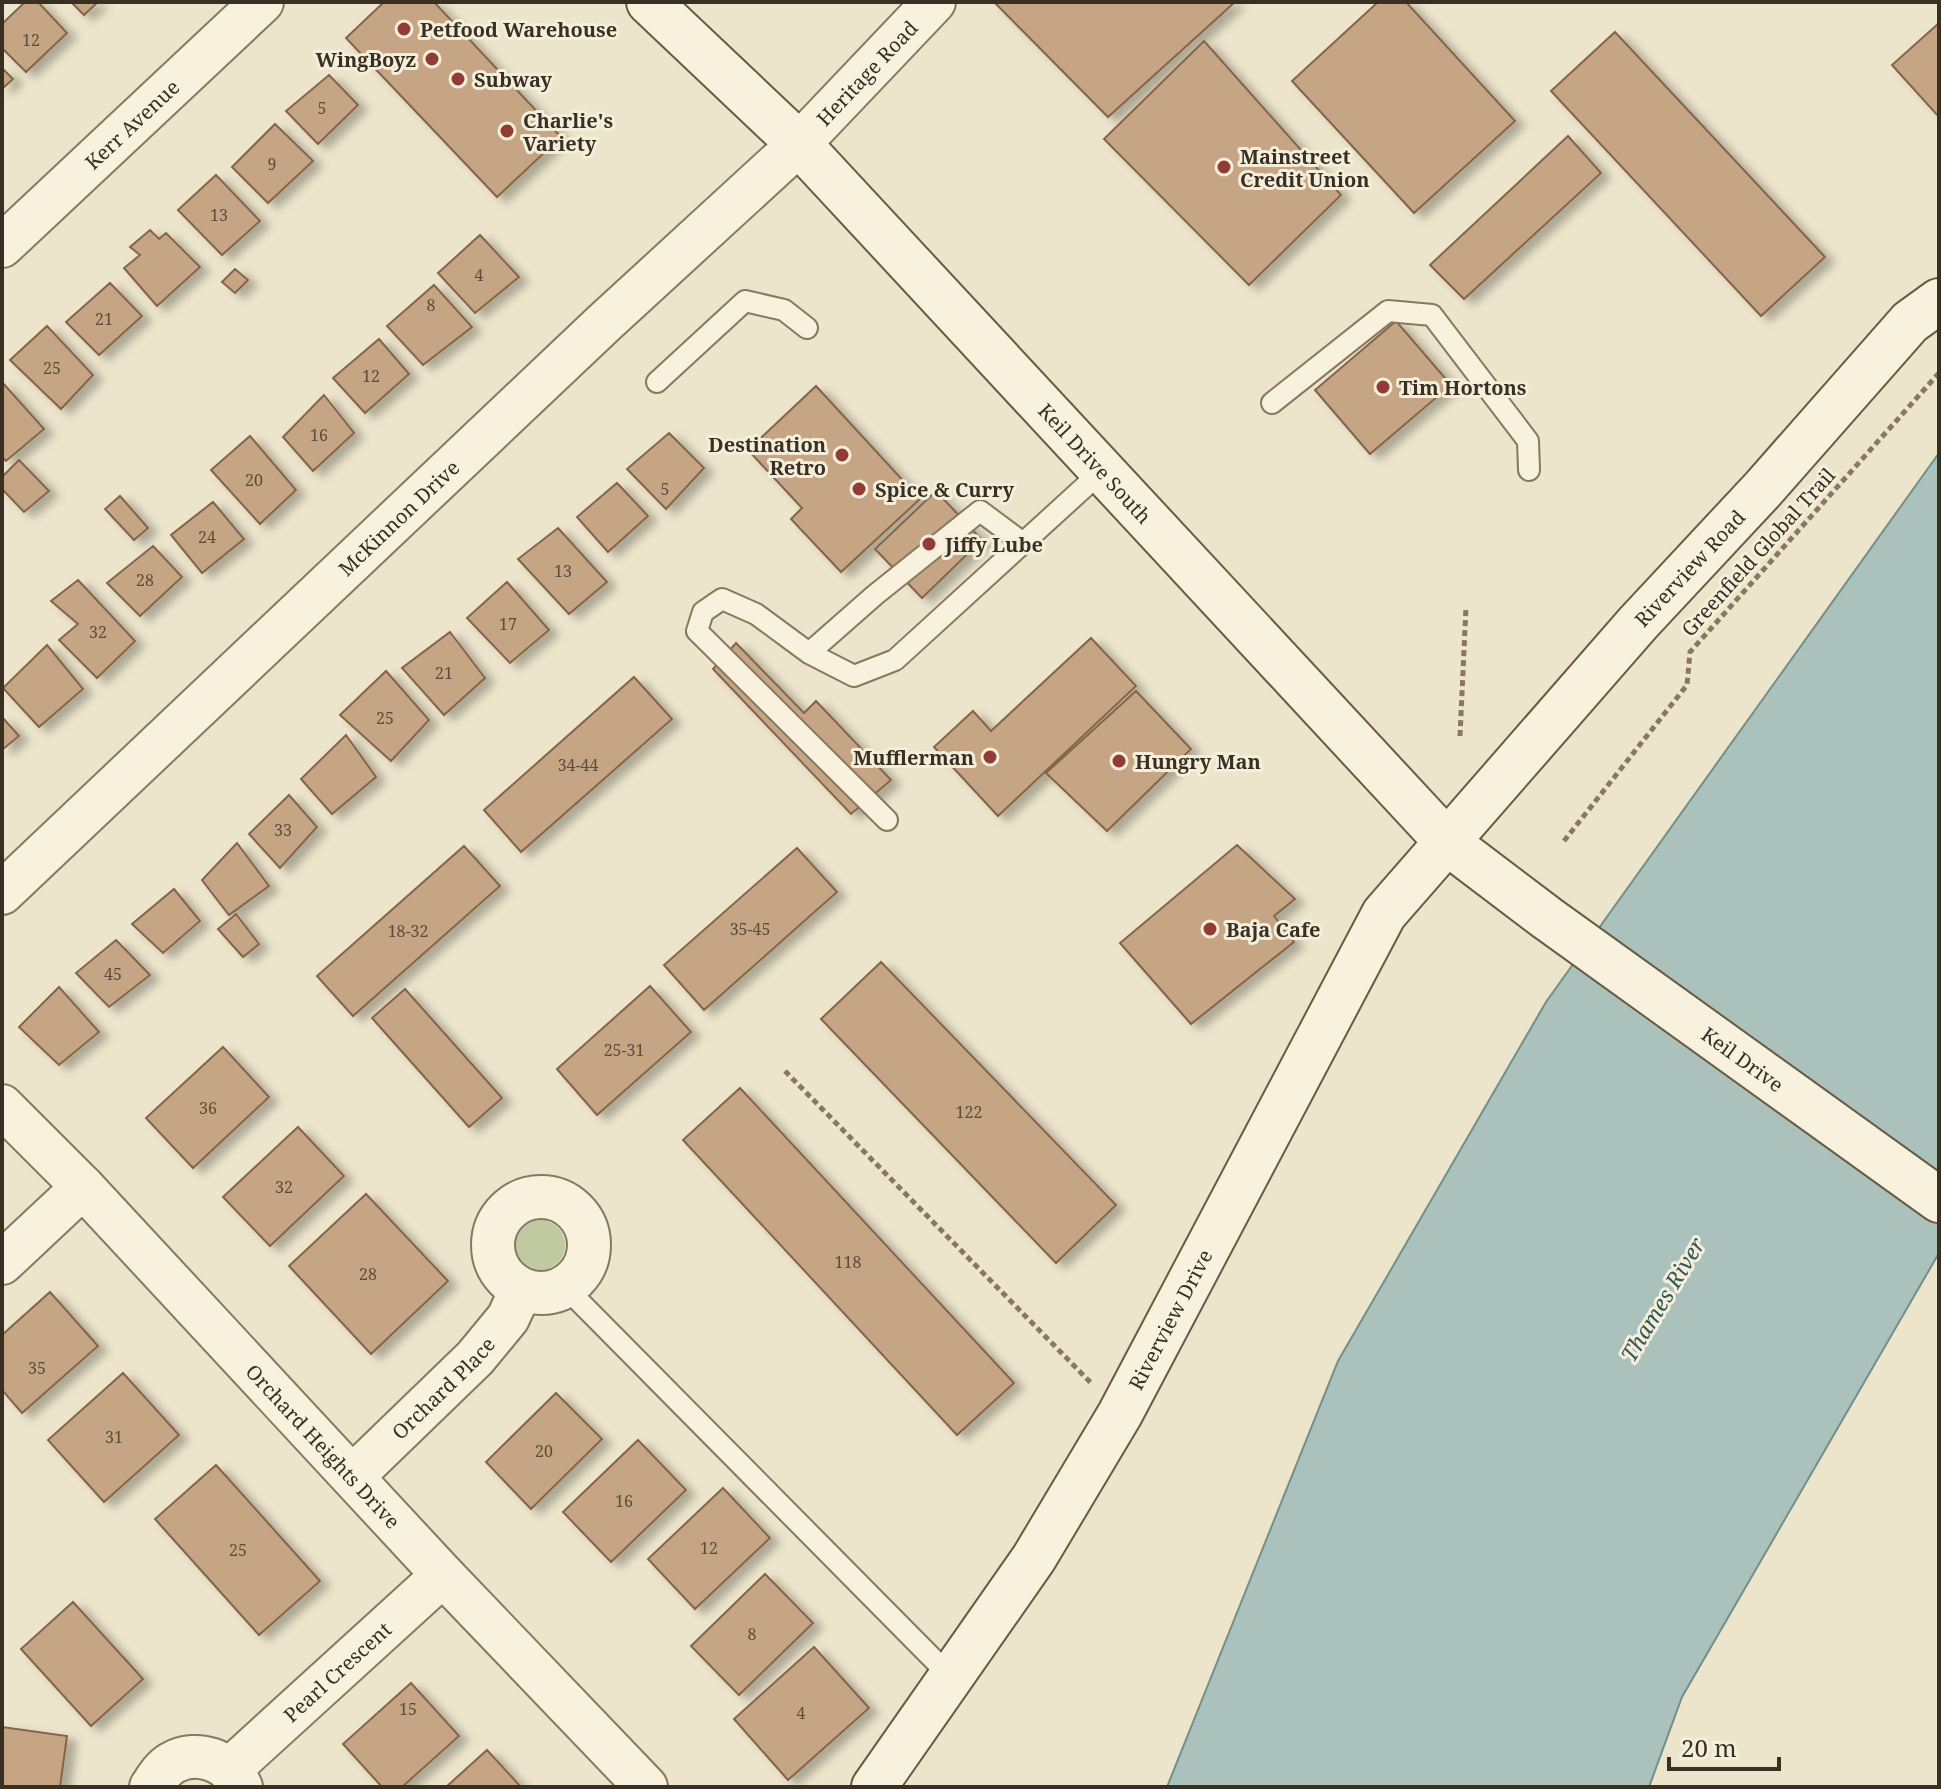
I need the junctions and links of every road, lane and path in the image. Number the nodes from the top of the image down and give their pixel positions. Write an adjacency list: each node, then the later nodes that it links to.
1 (262, 2): 5 (street, Kerr Avenue)
2 (649, 2): 4 (main road, Keil Drive South)
3 (934, 2): 4 (street, Heritage Road)
4 (799, 144): 12 (main road, Keil Drive South); 20 (street, McKinnon Drive)
5 (2, 246)
6 (1939, 301): 19 (main road, Riverview Road)
7 (807, 328): 9 (lane)
8 (1939, 373): 18 (path, Greenfield Global Trail)
9 (657, 382)
10 (1272, 403): 11 (lane)
11 (1529, 470)
12 (1102, 471): 13 (lane); 19 (main road, Keil Drive South)
13 (1023, 543): 15 (lane); 15 (lane)
14 (1466, 607): 16 (path)
15 (809, 653): 17 (lane)
16 (1460, 736)
17 (887, 820)
18 (1564, 841)
19 (1448, 843): 21 (main road, Keil Drive South); 29 (main road, Riverview Drive)
20 (2, 893)
21 (1547, 918): 25 (main road, Keil Drive)
22 (785, 1071): 29 (path)
23 (2, 1106): 24 (street, Orchard Heights Drive)
24 (83, 1187): 26 (street); 30 (street, Orchard Heights Drive)
25 (1939, 1200)
26 (2, 1263)
27 (565, 1287): 28 (street); 28 (street); 32 (lane)
28 (521, 1290): 30 (street, Orchard Place)
29 (1120, 1414): 32 (main road, Riverview Drive)
30 (353, 1476): 31 (street, Orchard Heights Drive)
31 (443, 1575): 33 (street, Pearl Crescent); 35 (street, Orchard Heights Drive)
32 (950, 1676): 36 (main road, Riverview Drive)
33 (235, 1778): 34 (street, Pearl Crescent)
34 (151, 1787)
35 (646, 1787)
36 (874, 1787)

